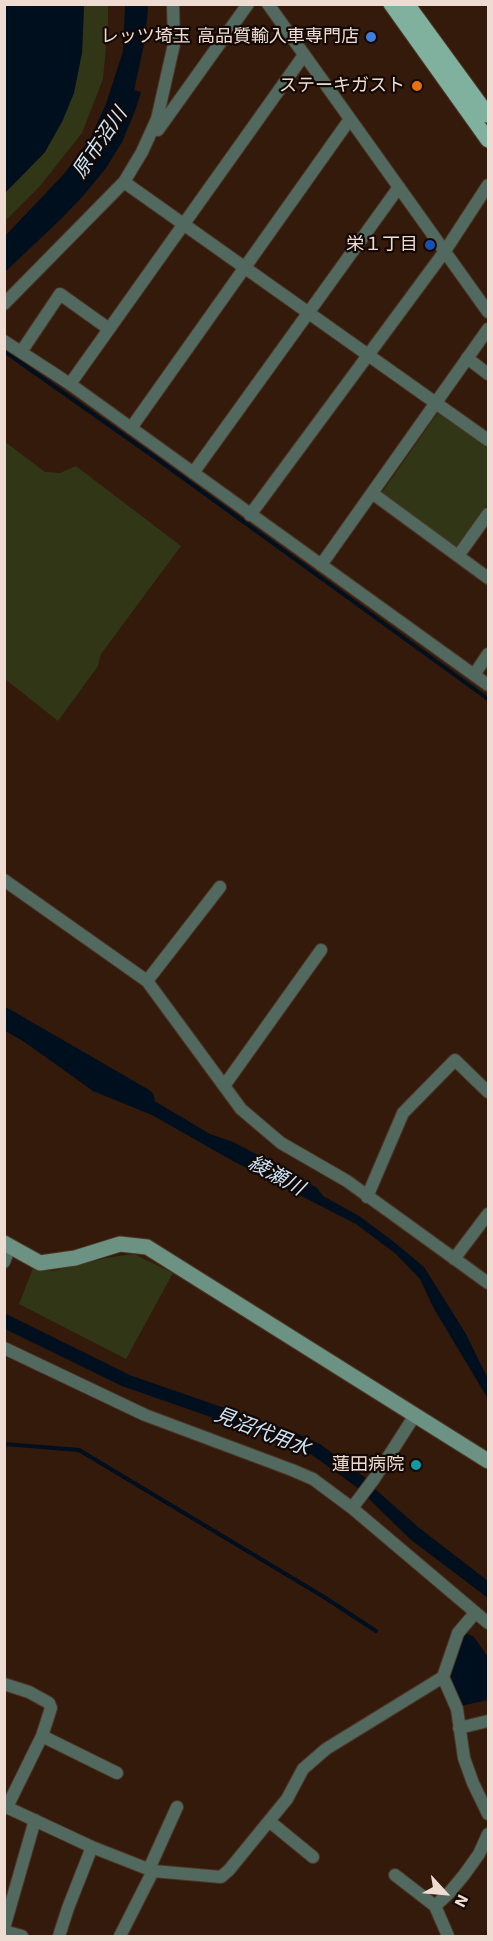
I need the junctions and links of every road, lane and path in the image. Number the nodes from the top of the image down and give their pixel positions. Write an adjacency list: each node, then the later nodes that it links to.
1 (172, 4): 10 (street)
2 (248, 4): 10 (street)
3 (268, 4): 6 (street)
4 (391, 4): 9 (main road)
5 (407, 4): 7 (main road)
6 (304, 55): 8 (street); 14 (street)
7 (489, 115)
8 (350, 119): 13 (street); 16 (street)
9 (489, 140)
10 (142, 152): 11 (street)
11 (124, 182): 14 (street); 17 (street)
12 (489, 185): 15 (street)
13 (399, 187): 15 (street); 18 (street)
14 (184, 224): 16 (street); 20 (street)
15 (445, 251): 19 (street); 24 (street)
16 (244, 267): 18 (street); 29 (street)
17 (4, 304)
18 (309, 312): 24 (street); 31 (street)
19 (489, 312)
20 (109, 329): 23 (street); 27 (street)
21 (489, 329): 25 (street)
22 (4, 341): 23 (street)
23 (21, 352): 27 (street)
24 (368, 356): 28 (street); 34 (street)
25 (468, 358): 26 (street); 28 (street)
26 (489, 374)
27 (70, 384): 29 (street)
28 (436, 402): 30 (street); 32 (street)
29 (131, 428): 31 (street)
30 (489, 440)
31 (193, 473): 34 (street)
32 (372, 494): 35 (street); 36 (street)
33 (489, 514): 35 (street)
34 (250, 515): 36 (street)
35 (458, 556): 37 (street)
36 (321, 566): 39 (street)
37 (489, 578)
38 (489, 654): 39 (street)
39 (474, 675): 40 (street)
40 (489, 686)
41 (4, 880): 44 (street)
42 (220, 887): 44 (street)
43 (321, 950): 45 (street)
44 (147, 981): 45 (street)
45 (224, 1086): 47 (street)
46 (489, 1092): 47 (street)
47 (367, 1197): 50 (street)
48 (489, 1214): 50 (street)
49 (6, 1251): 53 (street)
50 (454, 1259): 51 (street)
51 (489, 1283)
52 (4, 1348): 55 (street)
53 (415, 1415): 54 (street); 55 (street)
54 (489, 1461)
55 (356, 1502): 56 (street)
56 (475, 1613): 57 (street); 58 (street)
57 (489, 1623)
58 (443, 1677): 61 (street); 68 (street)
59 (4, 1684): 62 (street)
60 (489, 1721): 61 (street)
61 (459, 1728): 66 (street)
62 (42, 1736): 63 (street); 64 (street)
63 (117, 1773)
64 (6, 1807): 67 (street)
65 (177, 1807): 72 (street)
66 (489, 1814)
67 (34, 1820): 70 (street); 75 (street)
68 (269, 1821): 71 (street); 72 (street)
69 (489, 1834): 74 (street)
70 (92, 1847): 72 (street); 77 (street)
71 (313, 1857)
72 (151, 1870): 78 (street)
73 (395, 1875): 74 (street)
74 (435, 1906): 79 (street)
75 (4, 1929): 76 (street)
76 (22, 1936)
77 (59, 1936)
78 (120, 1936)
79 (448, 1936)

